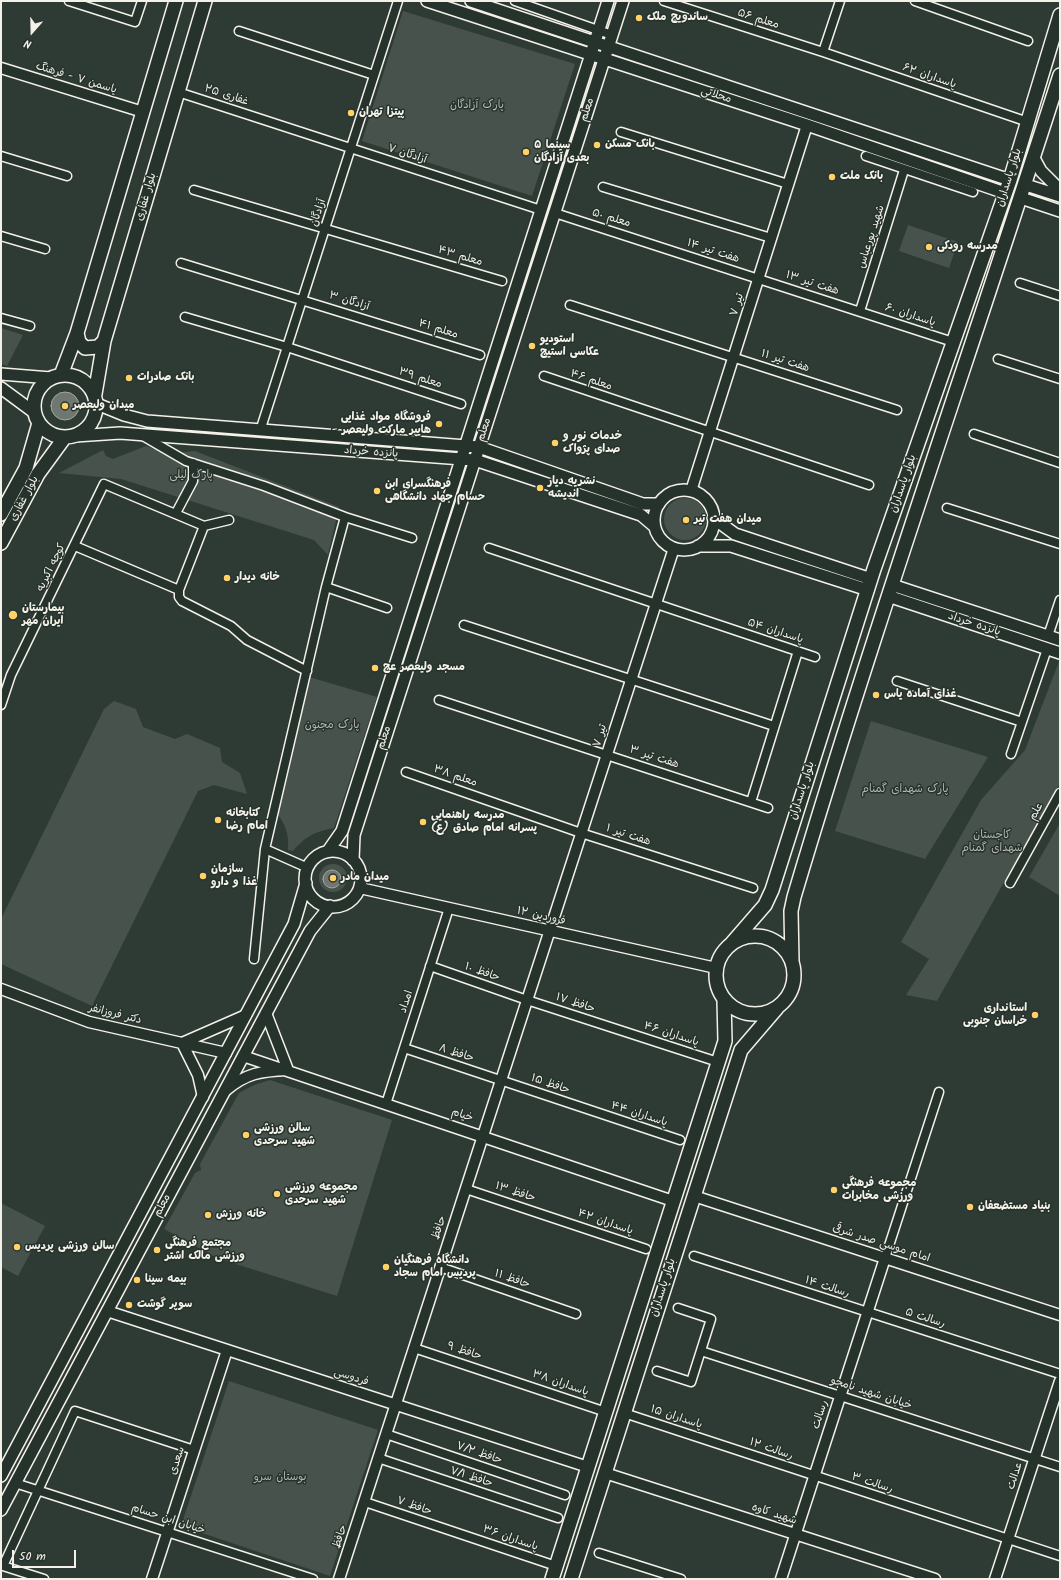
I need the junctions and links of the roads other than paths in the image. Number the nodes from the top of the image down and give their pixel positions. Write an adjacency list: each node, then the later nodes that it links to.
1 (69, 1): 2 (street)
2 (142, 1)
3 (176, 1): 29 (main road)
4 (205, 1): 28 (main road, بلوار غفاری)
5 (398, 1): 26 (street, آزادگان)
6 (427, 1): 23 (main road, محلاتی)
7 (471, 1): 20 (main road, محلاتی)
8 (515, 1): 17 (street)
9 (608, 1): 17 (main road, معلم)
10 (623, 1): 18 (main road, معلم)
11 (664, 1): 22 (street, معلم ۵۶)
12 (840, 1): 22 (street)
13 (915, 1): 14 (street)
14 (930, 3): 19 (street)
15 (1060, 15): 30 (main road, بلوار پاسداران)
16 (239, 31): 26 (street)
17 (598, 31): 18 (street); 20 (main road, معلم)
18 (612, 35): 21 (main road, معلم)
19 (1028, 41)
20 (595, 42): 21 (main road, محلاتی); 23 (main road, معلم)
21 (608, 47): 24 (main road, معلم); 39 (main road, محلاتی)
22 (823, 52): 30 (street, پاسداران ۶۲)
23 (591, 54): 24 (main road, محلاتی); 49 (main road, معلم)
24 (604, 59): 31 (main road, محلاتی); 51 (main road, معلم)
25 (1, 68): 29 (street, یاسمن ۷ - فرهنگ)
26 (374, 75): 33 (street, آزادگان)
27 (1060, 75): 36 (main road, بلوار پاسداران)
28 (178, 92): 33 (street, غفاری ۲۵); 70 (main road, بلوار غفاری)
29 (143, 112): 69 (main road)
30 (1028, 122): 39 (main road, بلوار پاسداران)
31 (807, 125): 40 (street, ۷ تیر); 46 (main road, محلاتی)
32 (621, 132): 40 (street)
33 (351, 148): 49 (street, آزادگان ۷); 52 (street, آزادگان)
34 (1, 156): 38 (street)
35 (866, 156): 37 (street)
36 (1034, 158): 41 (main road, بلوار پاسداران); 44 (main road)
37 (904, 170): 45 (street); 64 (street, شهید پورعباس)
38 (67, 176)
39 (1010, 180): 41 (main road); 46 (main road, بلوار پاسداران)
40 (788, 184): 54 (street, ۷ تیر)
41 (1026, 185): 47 (main road); 48 (main road, بلوار پاسداران)
42 (602, 187): 54 (street)
43 (194, 190): 52 (street, معلم ۴۳)
44 (1060, 190)
45 (972, 192)
46 (1005, 193): 48 (main road); 71 (main road, بلوار پاسداران)
47 (1060, 196)
48 (1021, 198): 50 (main road); 117 (main road, بلوار پاسداران)
49 (541, 210): 90 (main road, معلم)
50 (1060, 211)
51 (555, 213): 55 (street, معلم ۵۰); 91 (main road, معلم)
52 (325, 229): 59 (street, معلم ۴۳); 62 (street, آزادگان)
53 (1, 236): 56 (street)
54 (771, 238): 58 (street, ۷ تیر)
55 (660, 246): 58 (street, هفت تیر ۱۴)
56 (45, 249)
57 (181, 263): 62 (street, آزادگان ۳)
58 (758, 278): 64 (street, هفت تیر ۱۳); 74 (street, ۷ تیر)
59 (502, 281)
60 (1020, 283): 61 (street)
61 (1060, 296)
62 (302, 299): 68 (street, آزادگان ۳); 72 (street, آزادگان)
63 (570, 304): 74 (street, هفت تیر ۱۱)
64 (860, 312): 71 (street, پاسداران ۶۰)
65 (185, 317): 72 (street, معلم ۳۹)
66 (1, 318): 67 (street)
67 (30, 326)
68 (389, 326): 73 (street, معلم ۴۱)
69 (77, 333): 70 (main road); 77 (main road)
70 (104, 341): 81 (main road, بلوار غفاری)
71 (953, 342): 114 (main road, بلوار پاسداران)
72 (287, 347): 82 (street, معلم ۳۹); 85 (street, آزادگان)
73 (480, 355)
74 (734, 357): 83 (street, هفت تیر ۱۱); 86 (street, ۷ تیر)
75 (998, 359): 79 (street)
76 (1, 374): 77 (main road)
77 (56, 376): 81 (main road); 84 (main road)
78 (544, 376): 86 (street, معلم ۴۶)
79 (1060, 379)
80 (1, 388): 84 (main road)
81 (96, 399): 85 (main road, پانزده خرداد); 89 (main road)
82 (461, 404)
83 (897, 410)
84 (37, 418): 89 (main road); 100 (main road, بلوار غفاری)
85 (260, 431): 90 (main road, پانزده خرداد)
86 (710, 433): 96 (street, معلم ۴۶); 97 (street, ۷ تیر)
87 (974, 434): 94 (street)
88 (141, 435): 89 (main road, پانزده خرداد); 92 (main road, پانزده خرداد); 95 (street)
89 (70, 437): 108 (main road, بلوار غفاری)
90 (466, 446): 91 (main road, پانزده خرداد); 92 (main road, معلم)
91 (479, 447): 93 (main road, معلم); 98 (main road, پانزده خرداد)
92 (461, 459): 93 (main road, پانزده خرداد); 143 (main road, معلم)
93 (475, 460): 106 (main road, پانزده خرداد); 144 (main road, معلم)
94 (1060, 463)
95 (193, 464): 101 (street); 102 (street)
96 (869, 485)
97 (692, 491): 98 (main road); 103 (main road)
98 (659, 504): 106 (main road)
99 (947, 508): 109 (street)
100 (1, 514)
101 (176, 514): 105 (street); 110 (street, کوچه اکبریه)
102 (345, 517): 107 (street); 115 (street)
103 (713, 518): 111 (main road); 114 (main road)
104 (229, 520): 105 (street)
105 (204, 526): 116 (street)
106 (654, 526): 113 (main road)
107 (412, 538)
108 (1, 543)
109 (1060, 544)
110 (75, 546): 116 (street); 132 (street, کوچه اکبریه)
111 (698, 546): 113 (main road); 114 (main road)
112 (489, 548): 119 (street, پاسداران ۵۴)
113 (674, 548): 119 (street, ۷ تیر)
114 (870, 584): 117 (main road); 153 (main road, بلوار پاسداران)
115 (326, 587): 120 (street); 128 (street)
116 (179, 590): 128 (street)
117 (890, 591): 122 (main road, پانزده خرداد); 124 (main road, پانزده خرداد); 155 (main road, بلوار پاسداران)
118 (1060, 600): 122 (street)
119 (656, 604): 125 (street, پاسداران ۵۴); 129 (street, ۷ تیر)
120 (387, 608)
121 (464, 625): 129 (street)
122 (1048, 636): 123 (main road, پانزده خرداد)
123 (1060, 640)
124 (1048, 649): 126 (main road, پانزده خرداد); 133 (street)
125 (798, 651): 127 (street, پاسداران ۵۴); 134 (street)
126 (1060, 653)
127 (815, 656)
128 (307, 670): 142 (street)
129 (631, 680): 134 (street); 136 (street, ۷ تیر)
130 (897, 681): 133 (street)
131 (439, 700): 136 (street, هفت تیر ۳)
132 (1, 705)
133 (1022, 722): 135 (street)
134 (774, 726): 139 (street)
135 (1011, 754)
136 (608, 755): 139 (street, هفت تیر ۳); 141 (street, ۷ تیر)
137 (406, 772): 141 (street, معلم ۳۸)
138 (1060, 793): 146 (street, علم)
139 (751, 802): 140 (street, هفت تیر ۳)
140 (768, 808)
141 (581, 833): 149 (street, هفت تیر ۱); 152 (street, ۷ تیر)
142 (265, 849): 145 (street); 154 (street)
143 (328, 851): 144 (main road); 145 (main road)
144 (353, 860): 148 (main road)
145 (308, 868): 147 (main road)
146 (1010, 883)
147 (306, 884): 150 (main road); 163 (main road, معلم)
148 (360, 888): 150 (main road); 151 (street, ۱۲ فروردین)
149 (753, 888)
150 (330, 906): 162 (main road, معلم)
151 (449, 908): 152 (street, ۱۲ فروردین); 156 (street, امداد)
152 (549, 931): 157 (street, ۱۲ فروردین); 159 (street, حافظ)
153 (732, 943): 155 (main road); 157 (main road)
154 (254, 959)
155 (792, 962): 161 (main road)
156 (430, 966): 159 (street, حافظ ۱۰); 166 (street, امداد)
157 (716, 968): 160 (main road)
158 (1, 989): 165 (street, دکتر فروزانفر)
159 (527, 1000): 164 (street, حافظ ۱۷); 171 (street, حافظ)
160 (724, 1000): 161 (main road); 169 (main road, بلوار پاسداران)
161 (777, 1008): 180 (main road, بلوار پاسداران)
162 (266, 1013): 168 (main road, معلم); 170 (street)
163 (246, 1015): 165 (street); 167 (main road, معلم)
164 (617, 1029): 169 (street, پاسداران ۴۶)
165 (182, 1043): 167 (street, دکتر فروزانفر); 174 (street)
166 (404, 1048): 171 (street, حافظ ۸); 175 (street, امداد)
167 (226, 1053): 174 (main road, معلم)
168 (243, 1056): 170 (street, خیام); 173 (main road, معلم)
169 (718, 1062): 181 (main road, بلوار پاسداران)
170 (288, 1070): 173 (street); 175 (street, خیام)
171 (501, 1080): 176 (street, حافظ ۱۵); 177 (street, حافظ)
172 (939, 1092): 185 (street)
173 (223, 1093): 188 (main road, معلم)
174 (203, 1096): 211 (main road, معلم)
175 (386, 1104): 177 (street, خیام)
176 (591, 1110): 178 (street, پاسداران ۴۴)
177 (483, 1136): 179 (street, حافظ); 181 (street, خیام)
178 (680, 1140)
179 (466, 1189): 182 (street, حافظ ۱۳); 186 (street, حافظ)
180 (694, 1196): 185 (street, امام موسی صدر شرقی); 202 (main road, بلوار پاسداران)
181 (673, 1201): 201 (main road, بلوار پاسداران)
182 (556, 1219): 183 (street, پاسداران ۴۲)
183 (646, 1249)
184 (694, 1256): 189 (street, رسالت ۱۴)
185 (885, 1258): 189 (street, رسالت); 191 (street, امام موسی صدر شرقی)
186 (440, 1267): 190 (street, حافظ ۱۱); 192 (street, حافظ)
187 (678, 1308): 194 (street)
188 (107, 1311): 193 (street, فردوسی); 213 (main road, معلم)
189 (867, 1312): 196 (street, رسالت ۵); 199 (street, رسالت)
190 (576, 1314)
191 (1060, 1315)
192 (414, 1348): 197 (street, حافظ ۹); 200 (street, حافظ)
193 (227, 1350): 200 (street, فردوسی); 205 (street, سعدی)
194 (701, 1351): 195 (street); 199 (street, خیابان شهید نامجو)
195 (658, 1371)
196 (1060, 1374)
197 (506, 1378): 201 (street, پاسداران ۳۸)
198 (1060, 1381): 207 (street, عدالت)
199 (840, 1395): 207 (street, خیابان شهید نامجو); 212 (street, رسالت)
200 (396, 1405): 203 (street, حافظ); 208 (street, فردوسی)
201 (606, 1412): 208 (main road, بلوار پاسداران)
202 (624, 1413): 204 (street, پاسداران ۱۵); 210 (main road, بلوار پاسداران)
203 (386, 1434): 206 (street, حافظ); 215 (street, حافظ ۷/۲)
204 (720, 1445): 212 (street, رسالت ۱۲)
205 (194, 1450): 214 (street); 219 (street, سعدی)
206 (378, 1458): 216 (street, حافظ); 218 (street, حافظ ۷/۱)
207 (1035, 1458): 209 (street, خیابان شهید نامجو); 222 (street, عدالت)
208 (588, 1467): 225 (main road, بلوار پاسداران)
209 (1060, 1467)
210 (605, 1473): 221 (street, شهید کاوه); 231 (main road, بلوار پاسداران)
211 (1, 1476)
212 (814, 1476): 221 (street, رسالت); 222 (street, رسالت ۳)
213 (15, 1483): 214 (street, خیابان ابن حسام); 217 (main road, معلم)
214 (38, 1490): 219 (street, خیابان ابن حسام); 226 (street)
215 (566, 1495)
216 (364, 1502): 220 (street, حافظ ۷); 229 (street, حافظ)
217 (1, 1510)
218 (558, 1518)
219 (168, 1532): 227 (street, سعدی); 228 (street, خیابان ابن حسام)
220 (456, 1532): 225 (street, پاسداران ۳۶)
221 (795, 1534): 233 (street, رسالت); 234 (street, شهید کاوه)
222 (1008, 1540): 224 (street, رسالت ۳); 235 (street, عدالت)
223 (599, 1553): 232 (street)
224 (1060, 1556)
225 (556, 1566): 230 (main road, بلوار پاسداران)
226 (44, 1579)
227 (152, 1579)
228 (313, 1579)
229 (339, 1579)
230 (552, 1579)
231 (571, 1579)
232 (681, 1579)
233 (781, 1579)
234 (935, 1579)
235 (995, 1579)

